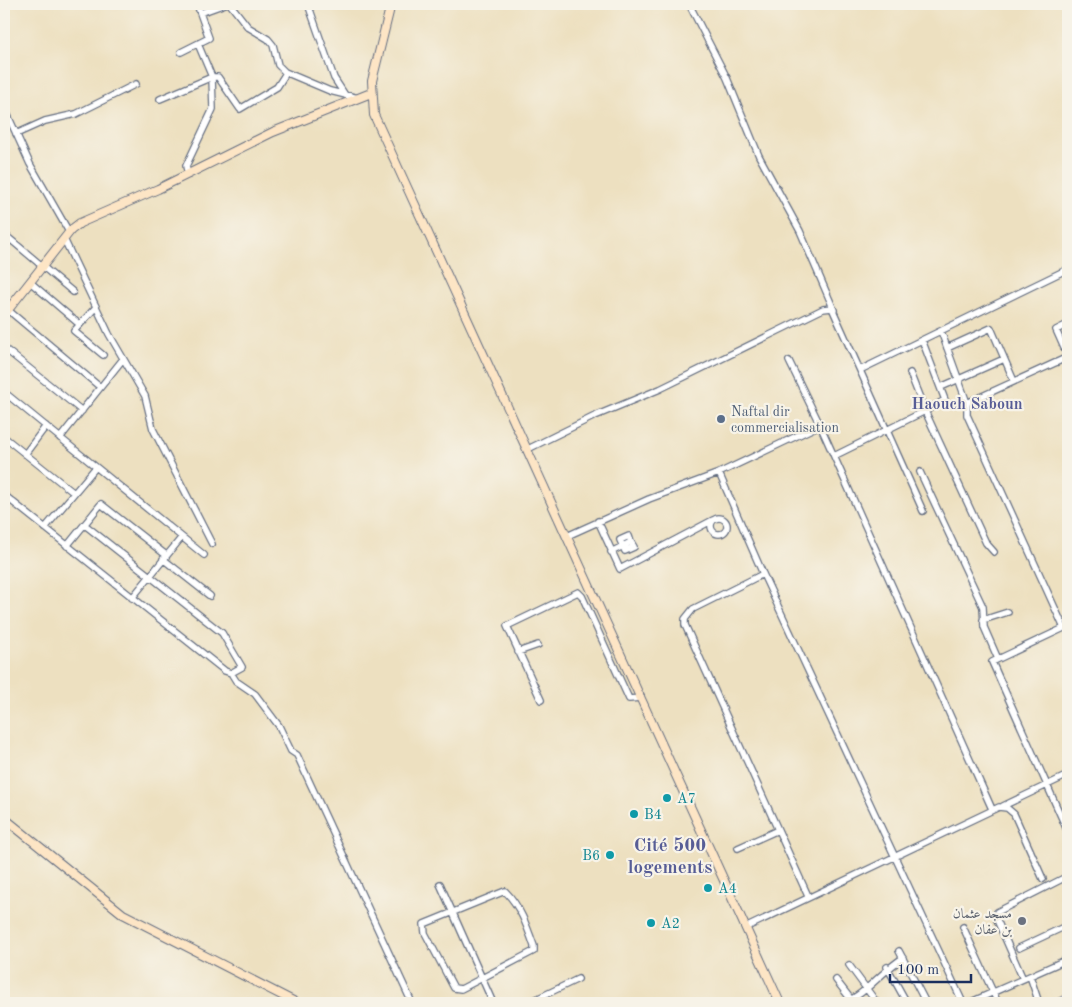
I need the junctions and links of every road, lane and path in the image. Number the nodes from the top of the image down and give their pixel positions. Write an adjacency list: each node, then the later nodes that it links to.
1 (197, 4): 7 (street)
2 (225, 4): 7 (street)
3 (230, 4): 10 (street)
4 (308, 4): 14 (street)
5 (391, 4): 13 (main road)
6 (689, 4): 29 (street)
7 (200, 13): 8 (street)
8 (198, 44): 9 (street); 11 (street)
9 (181, 52)
10 (286, 73): 11 (street); 14 (street)
11 (212, 77): 16 (street); 19 (street)
12 (136, 84): 18 (street)
13 (371, 93): 15 (main road); 57 (main road)
14 (345, 95): 15 (street)
15 (358, 98): 19 (main road)
16 (160, 99)
17 (4, 107): 18 (street)
18 (16, 134): 20 (street)
19 (188, 175): 20 (main road)
20 (69, 232): 22 (main road)
21 (4, 234): 23 (street)
22 (64, 239): 23 (main road); 28 (street)
23 (42, 267): 25 (main road); 26 (street)
24 (1068, 269): 33 (street)
25 (30, 282): 30 (main road); 31 (street)
26 (73, 292)
27 (4, 300): 30 (street)
28 (96, 307): 31 (street); 39 (street)
29 (834, 310): 42 (street); 57 (street)
30 (7, 311): 46 (street)
31 (78, 324): 37 (street)
32 (1068, 324): 38 (street)
33 (941, 331): 34 (street); 36 (street)
34 (922, 340): 42 (street); 47 (street)
35 (4, 348): 50 (street)
36 (947, 348): 40 (street); 44 (street)
37 (103, 355)
38 (1068, 357): 45 (street)
39 (122, 359): 46 (street); 73 (street)
40 (1004, 359): 44 (street); 45 (street)
41 (789, 361): 52 (street)
42 (860, 370): 54 (street)
43 (910, 373): 51 (street)
44 (959, 381): 47 (street); 49 (street)
45 (1014, 381): 49 (street)
46 (100, 387): 50 (street)
47 (941, 387): 51 (street)
48 (4, 392): 53 (street)
49 (967, 402): 87 (street)
50 (82, 411): 56 (street)
51 (925, 411): 54 (street); 76 (street)
52 (820, 425): 59 (street); 62 (street)
53 (46, 426): 56 (street); 58 (street)
54 (886, 430): 59 (street); 65 (street)
55 (4, 437): 58 (street)
56 (60, 438): 60 (street)
57 (528, 449): 70 (main road)
58 (25, 454): 63 (street)
59 (834, 456): 94 (street)
60 (96, 467): 63 (street); 71 (street)
61 (920, 472): 84 (street)
62 (719, 473): 67 (street); 79 (street)
63 (74, 493): 69 (street)
64 (4, 495): 69 (street)
65 (923, 511)
66 (712, 520): 75 (street)
67 (598, 521): 70 (street); 75 (street)
68 (85, 525): 74 (street); 78 (street); 80 (street)
69 (45, 528): 74 (street)
70 (567, 536): 89 (main road)
71 (182, 537): 77 (street); 78 (street)
72 (631, 542): 75 (street)
73 (212, 544)
74 (67, 546): 82 (street)
75 (611, 552)
76 (994, 552)
77 (204, 555)
78 (165, 557): 80 (street); 81 (street)
79 (763, 574): 96 (street); 99 (street)
80 (150, 576): 82 (street); 88 (street)
81 (210, 596)
82 (132, 598): 88 (street)
83 (1008, 612): 84 (street)
84 (983, 620): 87 (street)
85 (538, 645): 86 (street)
86 (518, 652): 89 (street); 90 (street)
87 (998, 659): 92 (street)
88 (232, 673): 124 (street)
89 (641, 698): 107 (main road)
90 (541, 700)
91 (1068, 774): 92 (street)
92 (1047, 785): 93 (street); 97 (street)
93 (1003, 806): 94 (street); 101 (street)
94 (992, 809): 99 (street)
95 (4, 818): 123 (main road)
96 (778, 830): 98 (street); 103 (street)
97 (1068, 832)
98 (738, 848)
99 (893, 856): 103 (street); 132 (street)
100 (1068, 876): 118 (street)
101 (1043, 879)
102 (440, 884): 104 (street)
103 (808, 896): 107 (street)
104 (452, 911): 115 (street); 115 (street); 115 (street)
105 (1068, 925): 108 (street)
106 (963, 927): 120 (street)
107 (745, 928): 127 (main road)
108 (1019, 948)
109 (899, 951): 110 (street)
110 (903, 958): 113 (street); 131 (street)
111 (1068, 959): 114 (street)
112 (849, 965): 119 (street)
113 (887, 967): 119 (street); 130 (street)
114 (1030, 976): 118 (street); 135 (street)
115 (483, 979): 125 (street)
116 (578, 979): 126 (street)
117 (836, 980): 122 (street)
118 (1023, 980): 120 (street)
119 (866, 987): 122 (street); 129 (street)
120 (994, 992): 133 (street); 134 (street)
121 (1068, 998): 136 (street)
122 (853, 1002): 128 (street)
123 (297, 1003)
124 (412, 1003)
125 (493, 1003)
126 (528, 1003)
127 (780, 1003)
128 (844, 1003)
129 (877, 1003)
130 (907, 1003)
131 (926, 1003)
132 (963, 1003)
133 (969, 1003)
134 (998, 1003)
135 (1039, 1003)
136 (1057, 1003)

